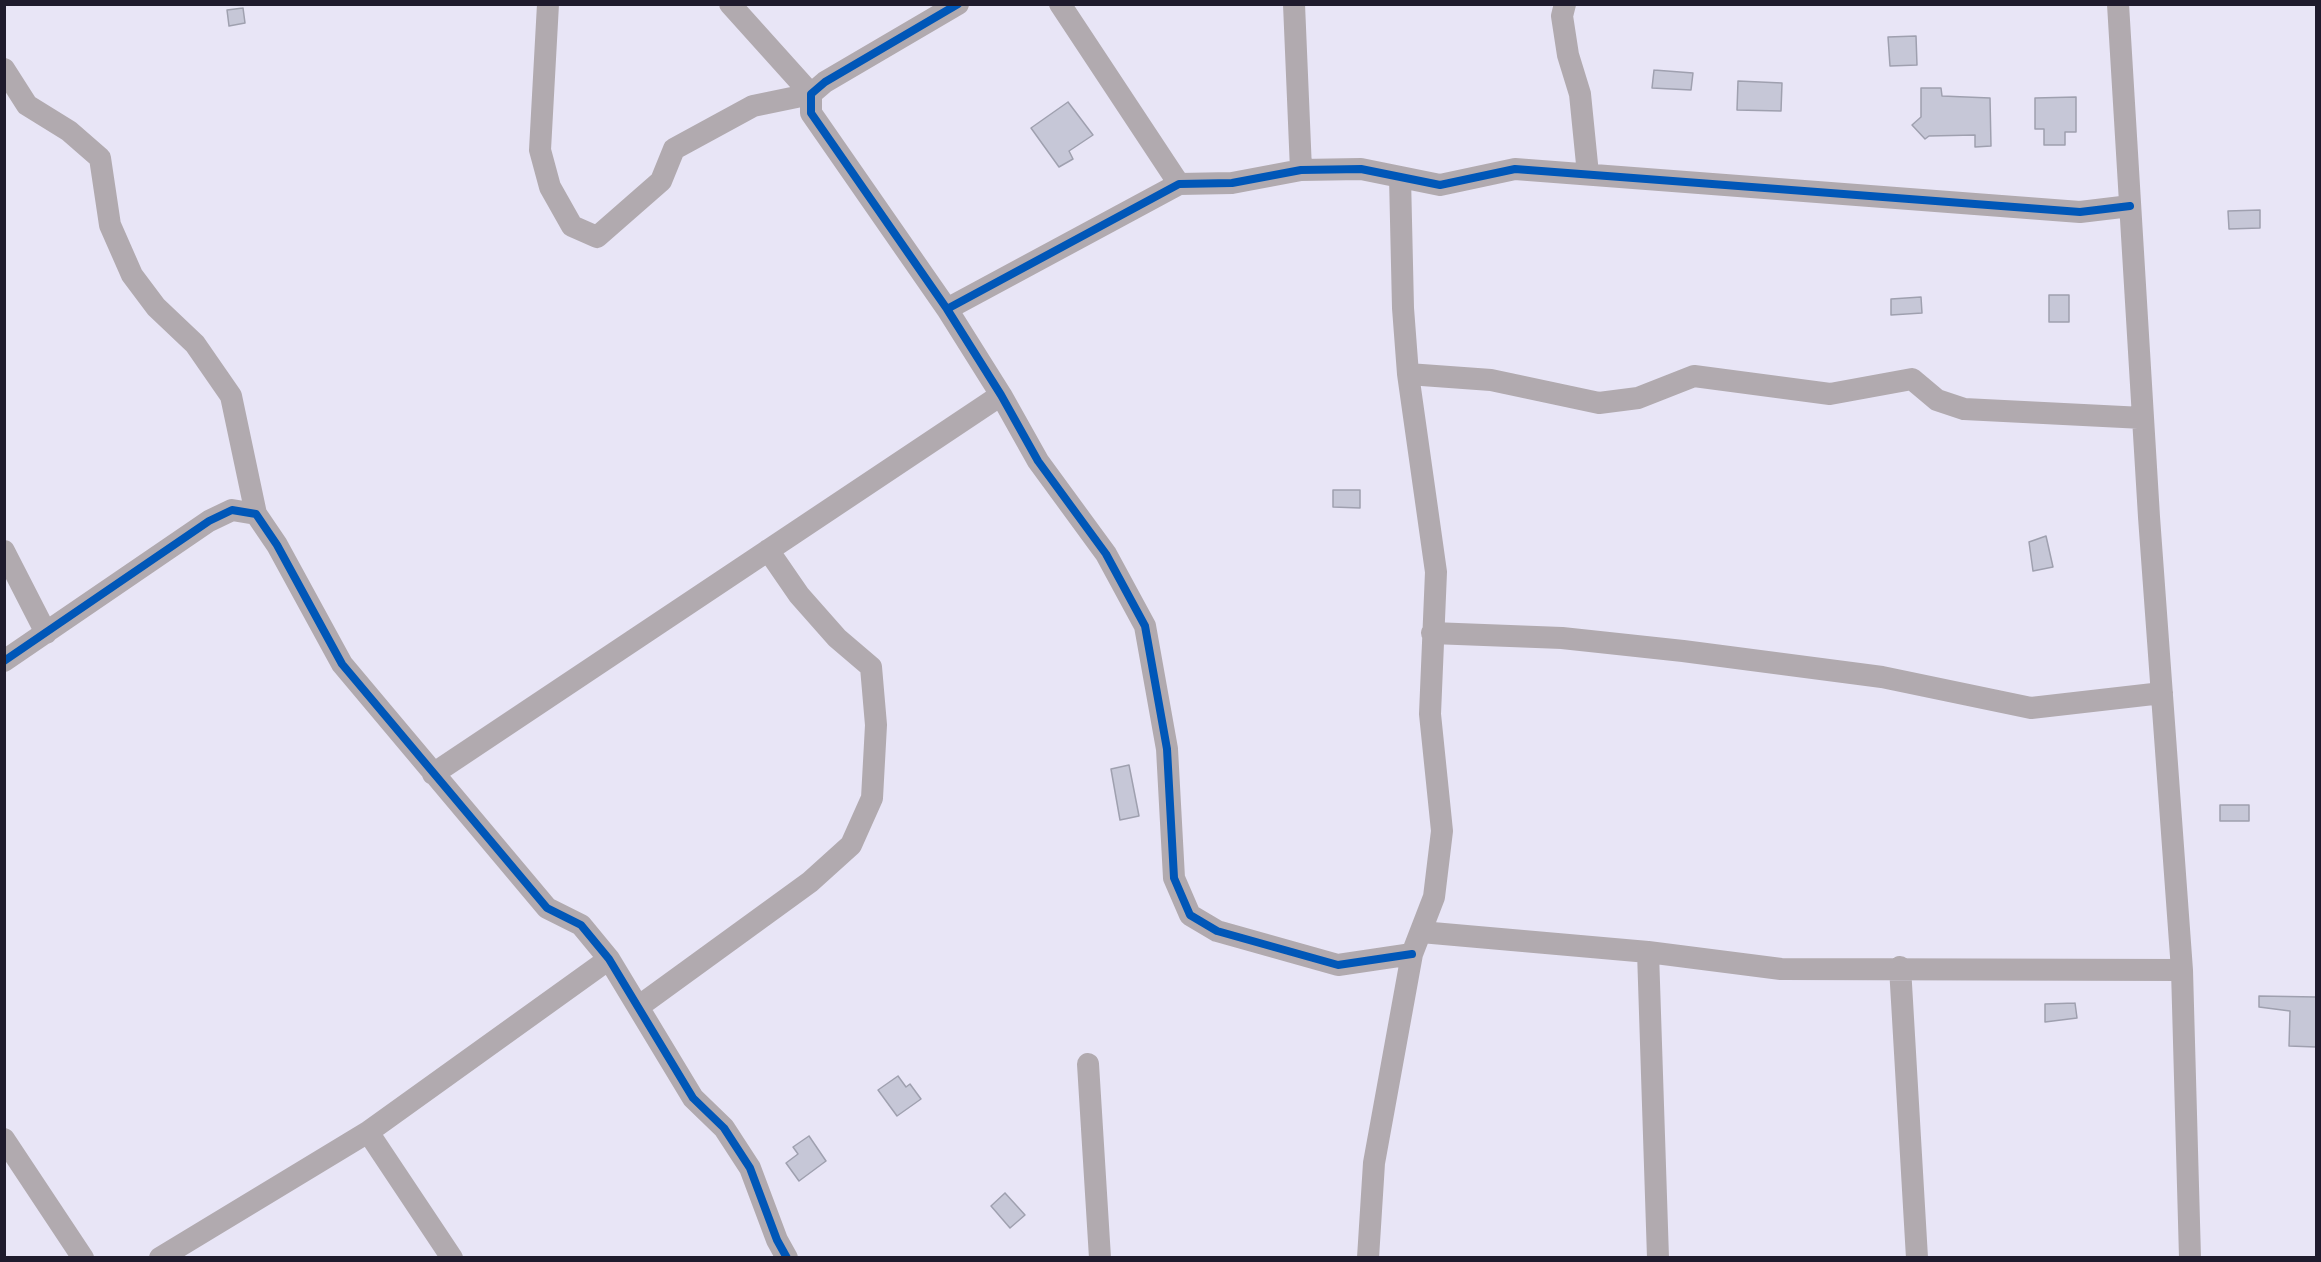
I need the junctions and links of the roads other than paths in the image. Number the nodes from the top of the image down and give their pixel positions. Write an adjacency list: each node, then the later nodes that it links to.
1 (548, 4): 9 (street)
2 (730, 4): 9 (street)
3 (958, 4): 9 (street)
4 (1060, 4): 13 (street)
5 (1294, 4): 10 (street)
6 (1565, 4): 11 (street)
7 (2118, 4): 14 (street)
8 (4, 69): 19 (street)
9 (811, 94): 15 (street)
10 (1301, 170): 12 (street); 13 (street)
11 (1588, 174): 12 (street); 14 (street)
12 (1400, 177): 16 (street)
13 (1179, 184): 15 (street)
14 (2130, 206): 18 (street)
15 (946, 309): 17 (street)
16 (1408, 374): 18 (street); 23 (street)
17 (1001, 395): 20 (street); 29 (street)
18 (2143, 418): 25 (street)
19 (256, 514): 22 (street); 26 (street)
20 (768, 550): 26 (street); 33 (street)
21 (4, 551): 22 (street)
22 (46, 633): 24 (street)
23 (1432, 633): 25 (street); 27 (street)
24 (4, 661)
25 (2162, 693): 32 (street)
26 (433, 774): 30 (street)
27 (1421, 932): 28 (street); 29 (street)
28 (1648, 952): 31 (street); 43 (street)
29 (1412, 954): 42 (street)
30 (609, 959): 33 (street); 35 (street)
31 (1900, 968): 32 (street); 44 (street)
32 (2182, 970): 45 (street)
33 (638, 1007): 40 (street)
34 (1088, 1064): 41 (street)
35 (368, 1132): 38 (street); 39 (street)
36 (4, 1139): 37 (street)
37 (83, 1257)
38 (160, 1257)
39 (452, 1257)
40 (787, 1257)
41 (1101, 1257)
42 (1368, 1257)
43 (1658, 1257)
44 (1917, 1257)
45 (2190, 1257)

